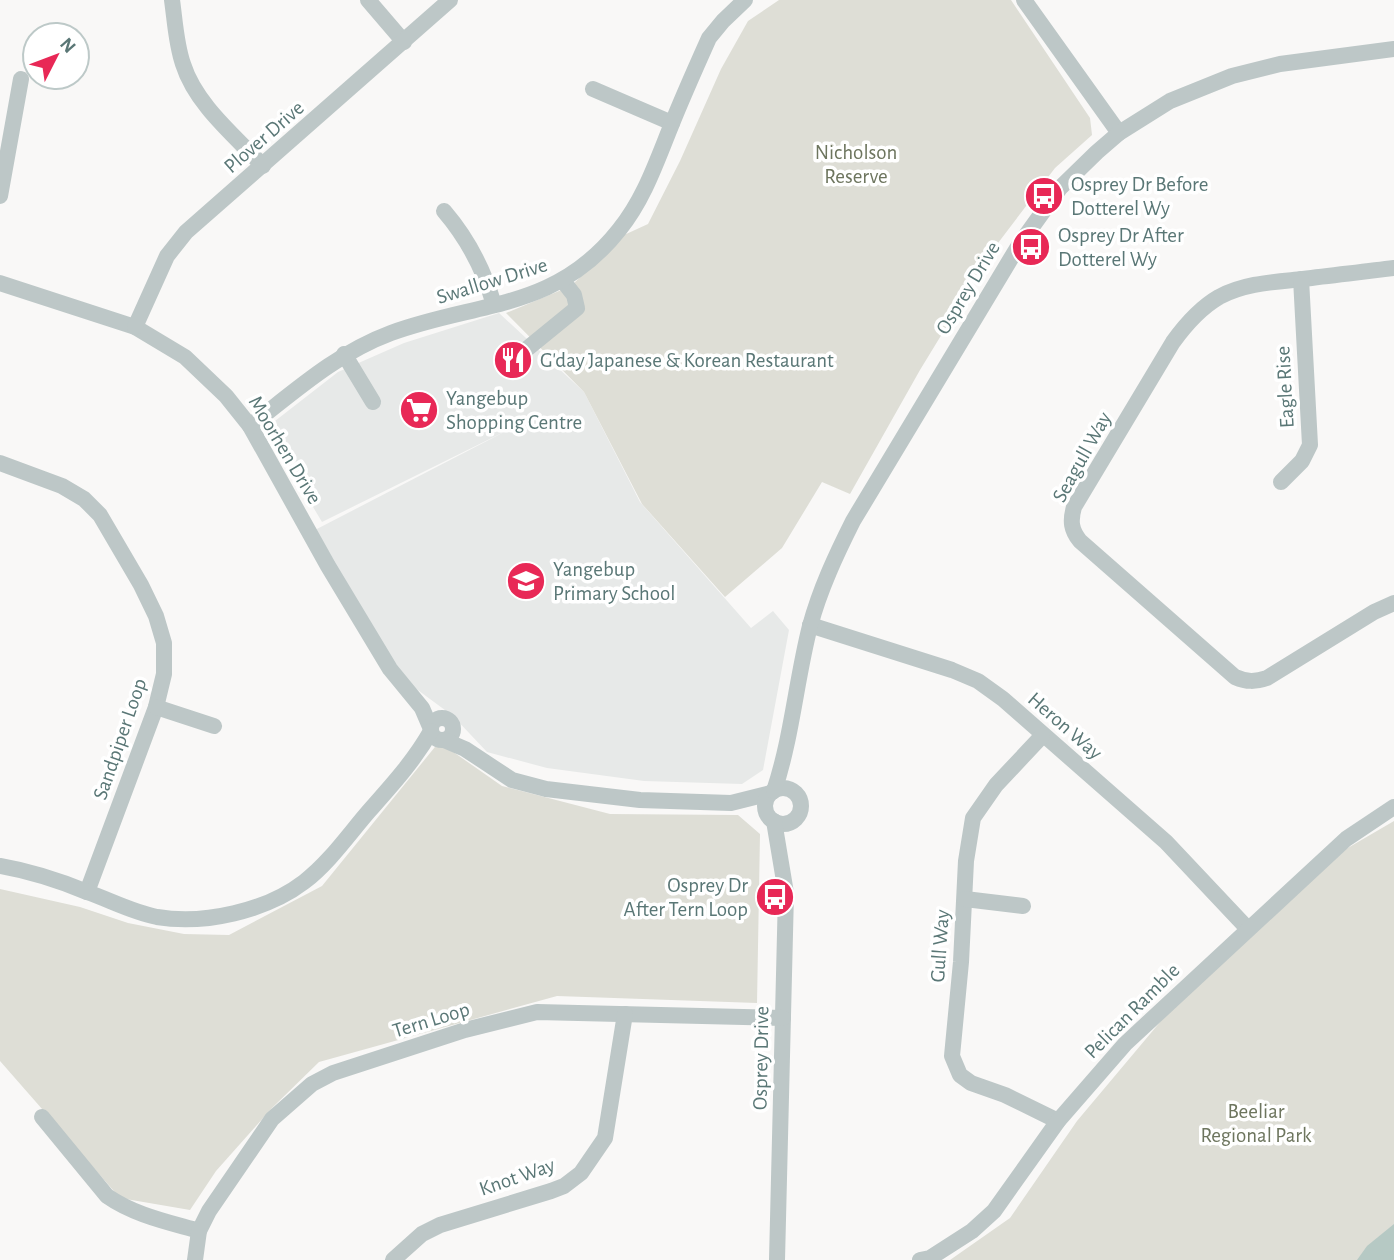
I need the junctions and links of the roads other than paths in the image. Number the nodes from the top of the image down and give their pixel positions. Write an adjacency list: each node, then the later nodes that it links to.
1 (172, 0): 12 (street)
2 (368, 0): 6 (street)
3 (450, 0): 6 (street, Plover Drive)
4 (745, 0): 10 (street, Swallow Drive)
5 (1024, 0): 11 (street)
6 (404, 41): 12 (street, Plover Drive)
7 (1394, 48): 11 (street, Osprey Drive)
8 (21, 79): 13 (street)
9 (593, 89): 10 (street)
10 (672, 123): 17 (street, Swallow Drive)
11 (1119, 133): 28 (street, Osprey Drive)
12 (262, 166): 20 (street, Plover Drive)
13 (0, 196)
14 (444, 211): 19 (street)
15 (1394, 268): 16 (street, Seagull Way)
16 (1301, 279): 26 (street, Eagle Rise); 27 (street, Seagull Way)
17 (563, 281): 19 (street, Swallow Drive); 21 (street)
18 (0, 283): 20 (street, Moorhen Drive)
19 (494, 305): 22 (street, Swallow Drive)
20 (135, 327): 24 (street, Moorhen Drive)
21 (528, 348)
22 (344, 354): 23 (street); 24 (street, Swallow Drive)
23 (373, 402)
24 (250, 426): 31 (street, Moorhen Drive)
25 (0, 463): 29 (street, Sandpiper Loop)
26 (1281, 482)
27 (1394, 603)
28 (810, 625): 32 (street, Heron Way); 33 (street, Osprey Drive)
29 (156, 707): 30 (street); 42 (street, Sandpiper Loop)
30 (214, 726)
31 (440, 732): 36 (street, Moorhen Drive); 42 (street)
32 (1042, 736): 43 (street, Gull Way); 45 (street, Heron Way)
33 (785, 758): 34 (street, Osprey Drive); 35 (street, Osprey Drive)
34 (772, 792): 35 (street); 36 (street, Moorhen Drive); 38 (street)
35 (794, 792): 39 (street)
36 (731, 803): 38 (street, Moorhen Drive)
37 (1394, 807): 45 (street, Pelican Ramble)
38 (771, 819): 39 (street); 40 (street, Osprey Drive)
39 (795, 820): 40 (street, Osprey Drive)
40 (782, 858): 47 (street, Osprey Drive)
41 (0, 866): 42 (street)
42 (87, 892)
43 (965, 899): 44 (street); 49 (street, Gull Way)
44 (1023, 906)
45 (1248, 929): 49 (street, Pelican Ramble)
46 (625, 1014): 47 (street, Tern Loop); 50 (street, Tern Loop); 51 (street, Knot Way)
47 (783, 1018): 54 (street, Osprey Drive)
48 (42, 1117): 50 (street)
49 (1058, 1121): 52 (street, Pelican Ramble)
50 (199, 1231): 53 (street, Tern Loop)
51 (404, 1256)
52 (927, 1259)
53 (195, 1260)
54 (777, 1260)

